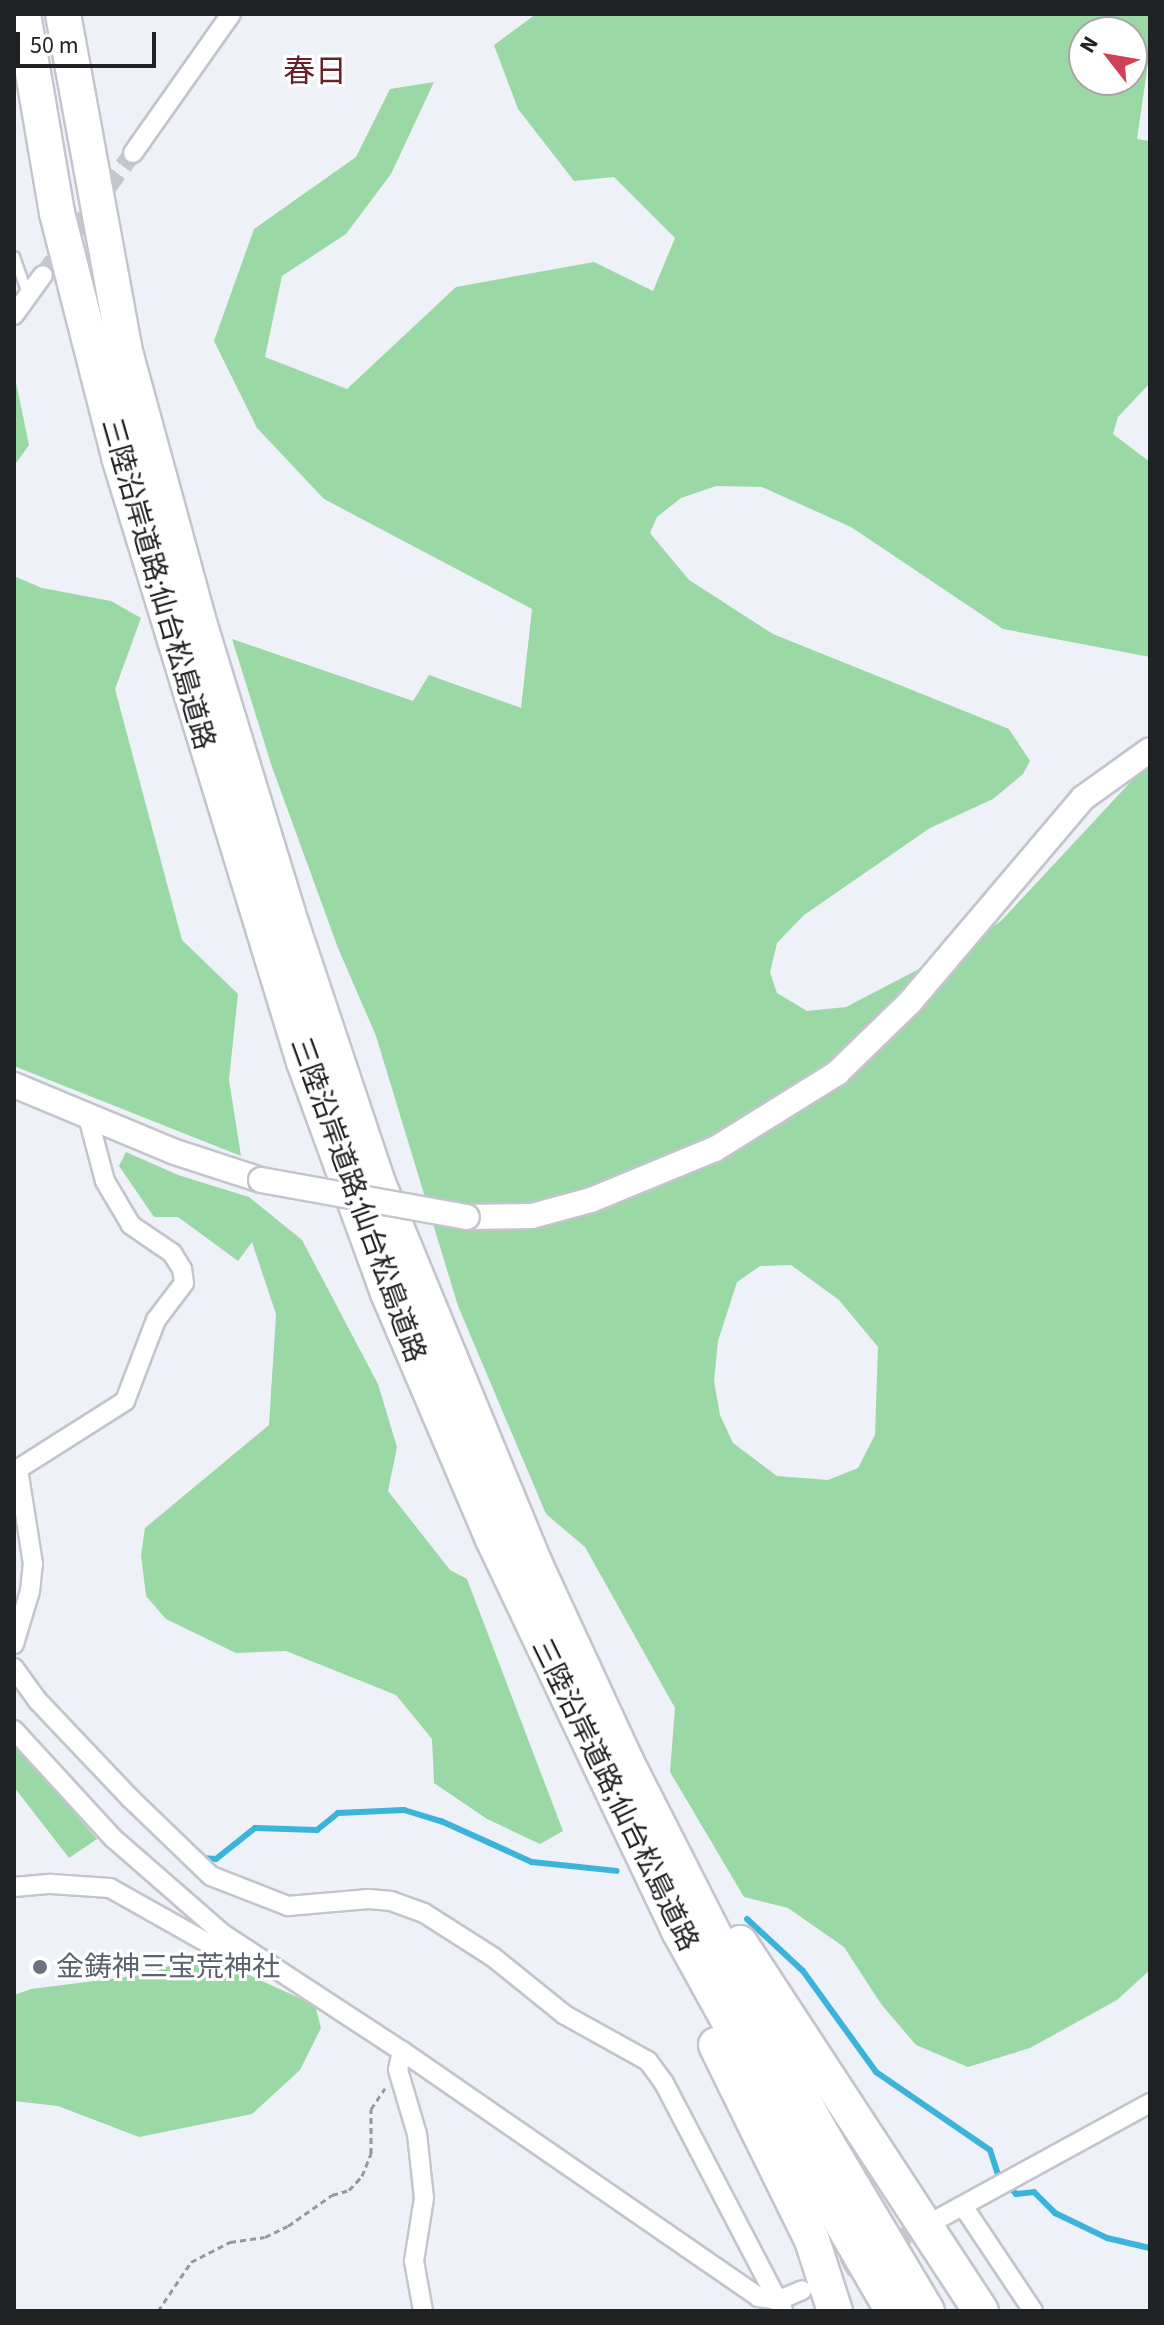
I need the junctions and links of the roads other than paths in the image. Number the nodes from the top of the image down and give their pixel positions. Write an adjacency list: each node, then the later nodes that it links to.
1 (23, 14): 17 (highway, 三陸沿岸道路;仙台松島道路)
2 (63, 14): 6 (highway, 三陸沿岸道路;仙台松島道路)
3 (84, 14): 6 (highway)
4 (231, 14): 5 (street)
5 (133, 153)
6 (90, 165): 17 (highway, 三陸沿岸道路;仙台松島道路)
7 (14, 256): 9 (lane)
8 (43, 275): 9 (street)
9 (28, 296): 10 (street)
10 (14, 315)
11 (1150, 750): 13 (street, bridge)
12 (14, 1085): 13 (street)
13 (88, 1117): 14 (street)
14 (14, 1644)
15 (14, 1668): 25 (street)
16 (14, 1730): 19 (street)
17 (614, 1768): 27 (highway); 28 (highway, 三陸沿岸道路;仙台松島道路); 29 (highway, 三陸沿岸道路;仙台松島道路); 30 (highway)
18 (14, 1887): 19 (street)
19 (279, 1973): 20 (street)
20 (402, 2051): 25 (street); 26 (street)
21 (1150, 2103): 22 (street)
22 (963, 2206): 23 (street); 31 (street)
23 (938, 2219)
24 (802, 2290): 25 (street)
25 (781, 2306)
26 (423, 2311)
27 (835, 2311)
28 (893, 2311)
29 (927, 2311)
30 (981, 2311)
31 (1033, 2311)

